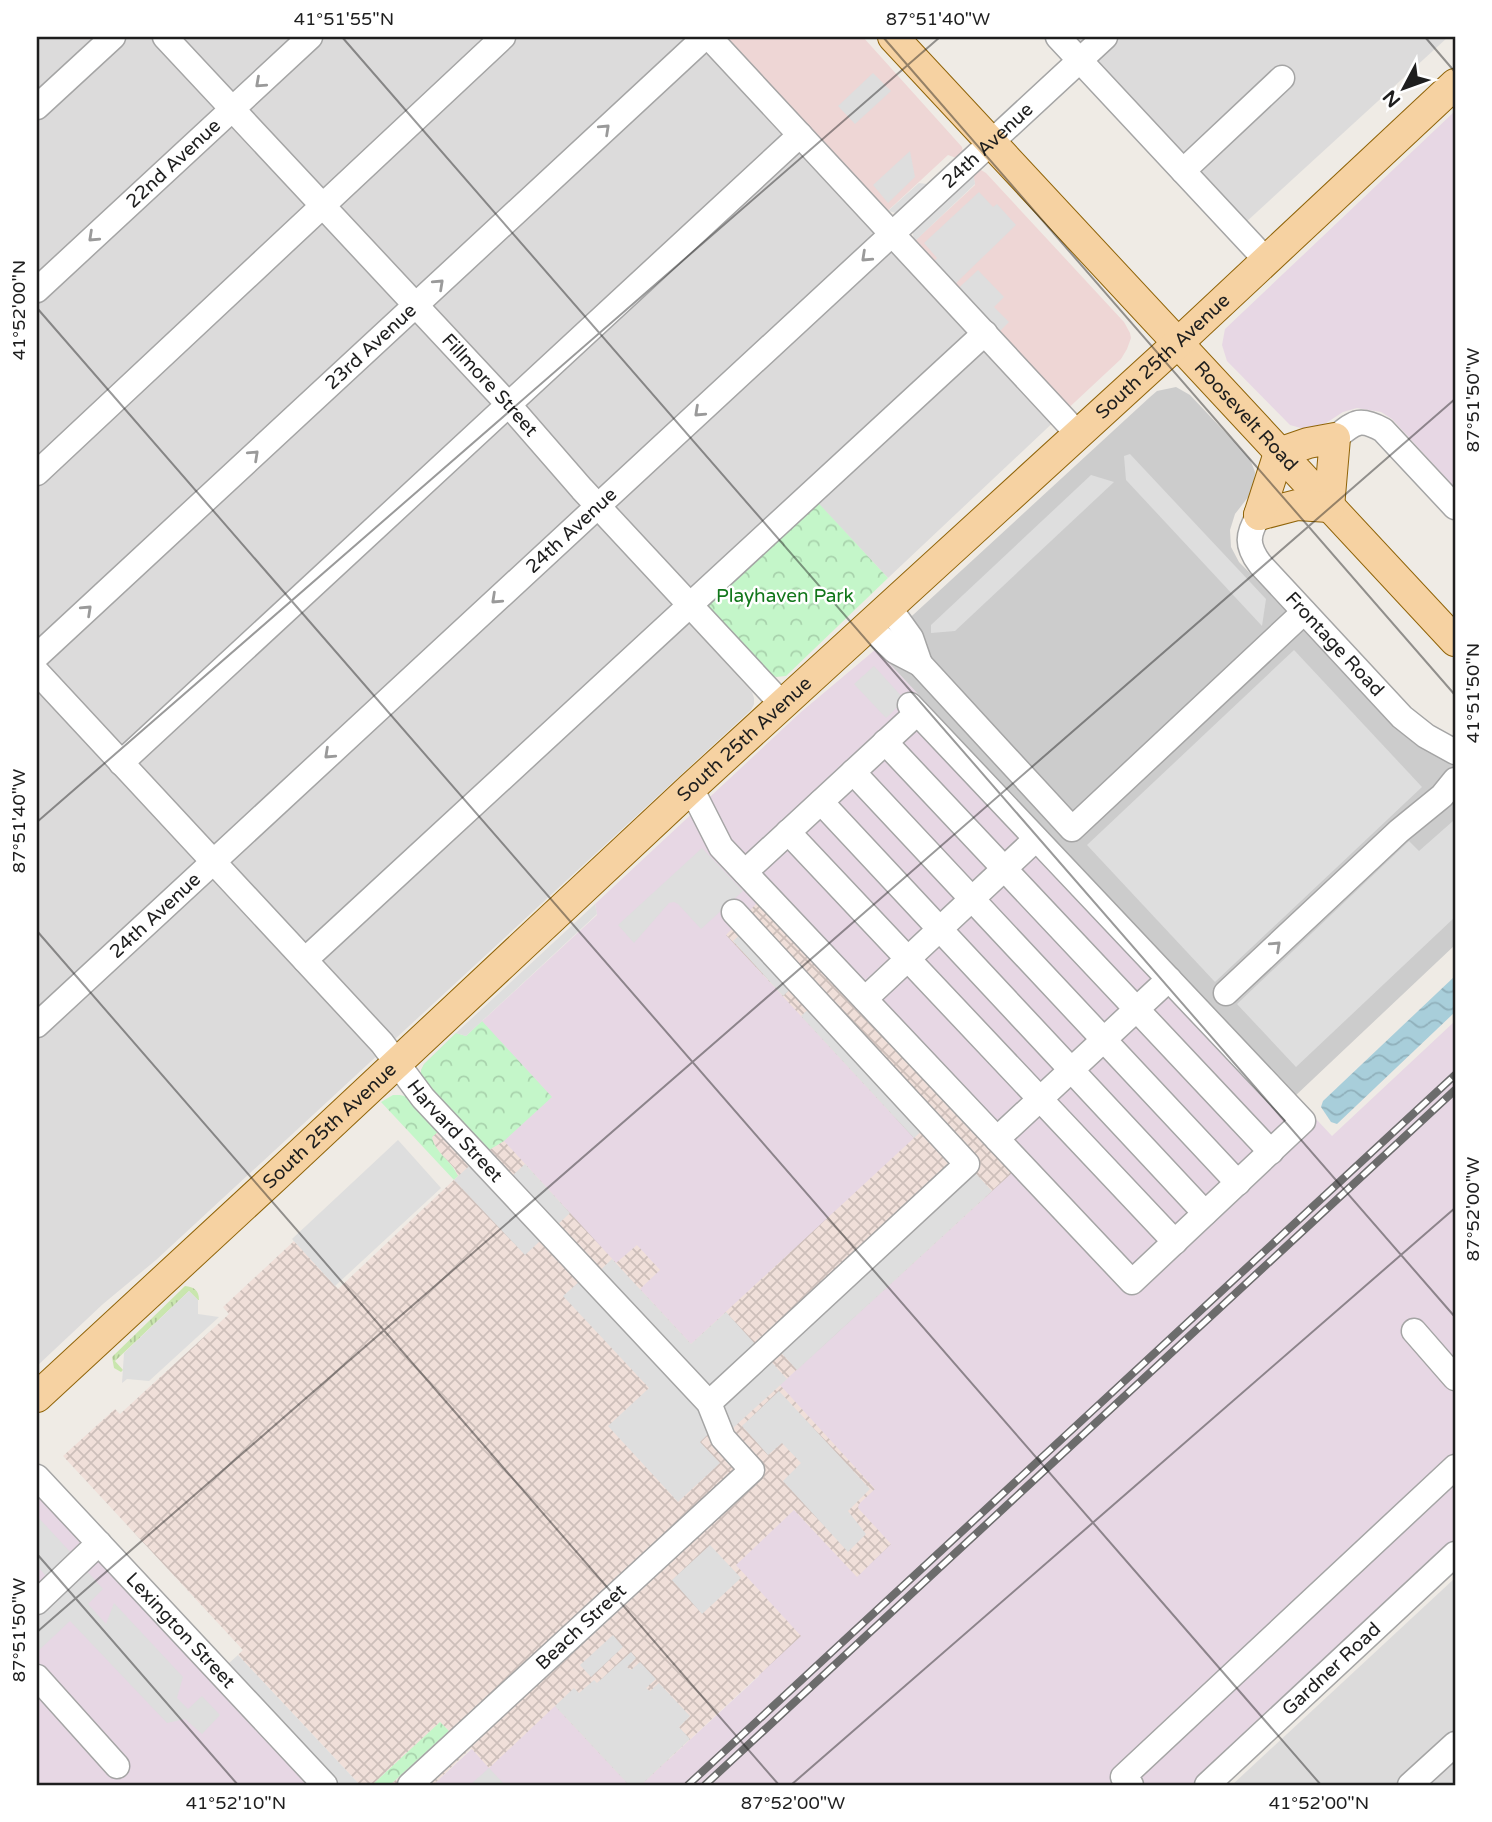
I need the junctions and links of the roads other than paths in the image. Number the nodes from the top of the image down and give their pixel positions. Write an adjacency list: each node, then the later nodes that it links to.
1 (113, 37): 12 (street)
2 (165, 37): 13 (street, Fillmore Street)
3 (310, 37): 13 (street, 22nd Avenue, one-way to 13)
4 (503, 37): 17 (street)
5 (707, 37): 14 (street); 21 (street, 23rd Avenue, one-way to 5)
6 (893, 37): 15 (main road, Roosevelt Road)
7 (1058, 37): 9 (street)
8 (1105, 37): 9 (street, 24th Avenue)
9 (1080, 60): 15 (street, 24th Avenue); 16 (street)
10 (1282, 78): 16 (street)
11 (1455, 83): 19 (main road, South 25th Avenue)
12 (37, 107)
13 (232, 108): 17 (street, Fillmore Street); 20 (street, 22nd Avenue, one-way to 20)
14 (800, 135): 18 (street); 24 (street)
15 (991, 142): 18 (street, 24th Avenue); 23 (main road, Roosevelt Road)
16 (1183, 171): 19 (street)
17 (323, 205): 21 (street, Fillmore Street); 28 (street)
18 (892, 234): 22 (street); 29 (street, 24th Avenue, one-way to 29)
19 (1267, 261): 23 (main road, South 25th Avenue)
20 (37, 290)
21 (416, 306): 24 (street, Fillmore Street); 37 (street, 23rd Avenue, one-way to 21)
22 (985, 333): 25 (street); 33 (street)
23 (1178, 343): 25 (main road, South 25th Avenue); 27 (main road, Roosevelt Road)
24 (509, 405): 29 (street, Fillmore Street); 42 (street)
25 (1078, 434): 35 (main road, South 25th Avenue)
26 (1335, 438): 27 (main road); 30 (main road); 31 (street)
27 (1279, 453): 30 (main road, Roosevelt Road); 32 (main road)
28 (37, 472)
29 (598, 506): 33 (street, Fillmore Street); 49 (street, 24th Avenue, one-way to 49)
30 (1329, 507): 32 (main road); 36 (main road, Roosevelt Road)
31 (1455, 507)
32 (1259, 515): 34 (street, Frontage Road)
33 (690, 605): 39 (street, Fillmore Street); 56 (street)
34 (1304, 612): 35 (street); 41 (street, Frontage Road)
35 (878, 616): 39 (main road, South 25th Avenue)
36 (1455, 641)
37 (37, 656)
38 (37, 672): 42 (street, Harvard Street)
39 (782, 704): 45 (main road, South 25th Avenue)
40 (885, 742): 43 (street); 48 (street); 50 (street)
41 (1455, 752)
42 (121, 763): 49 (street, Harvard Street)
43 (853, 772): 46 (street); 52 (street)
44 (1455, 780): 58 (street, one-way to 44)
45 (691, 788): 51 (street); 63 (main road, South 25th Avenue)
46 (821, 802): 47 (street); 54 (street)
47 (789, 832): 51 (street); 55 (street)
48 (1036, 839): 50 (street); 57 (street)
49 (213, 861): 56 (street, Harvard Street); 61 (street, 24th Avenue)
50 (1004, 869): 52 (street); 60 (street)
51 (745, 873): 59 (street)
52 (972, 899): 54 (street); 62 (street)
53 (734, 912): 74 (street)
54 (940, 929): 55 (street); 64 (street)
55 (908, 959): 59 (street); 65 (street)
56 (305, 960): 63 (street, Harvard Street)
57 (1169, 979): 60 (street); 67 (street)
58 (1226, 993)
59 (865, 999): 66 (street)
60 (1137, 1009): 62 (street); 67 (street)
61 (37, 1025)
62 (1104, 1040): 64 (street); 68 (street)
63 (396, 1063): 73 (main road, South 25th Avenue); 74 (street, Harvard Street)
64 (1071, 1070): 65 (street); 69 (street)
65 (1040, 1099): 66 (street); 70 (street)
66 (996, 1139): 70 (street)
67 (1271, 1152): 68 (street)
68 (1238, 1183): 69 (street)
69 (1205, 1213): 70 (street)
70 (1175, 1242)
71 (1413, 1331): 72 (street)
72 (1455, 1378)
73 (37, 1396)
74 (709, 1403): 76 (street, Harvard Street)
75 (1455, 1467): 86 (street)
76 (752, 1470): 85 (street, Beach Street)
77 (37, 1477): 78 (street, Lexington Street)
78 (99, 1543): 80 (street); 84 (street, Lexington Street)
79 (1455, 1554): 87 (street, Gardner Road)
80 (37, 1602)
81 (37, 1677): 83 (street)
82 (1455, 1744): 88 (street)
83 (117, 1766)
84 (325, 1785)
85 (411, 1785)
86 (1131, 1785)
87 (1207, 1785)
88 (1410, 1785)

